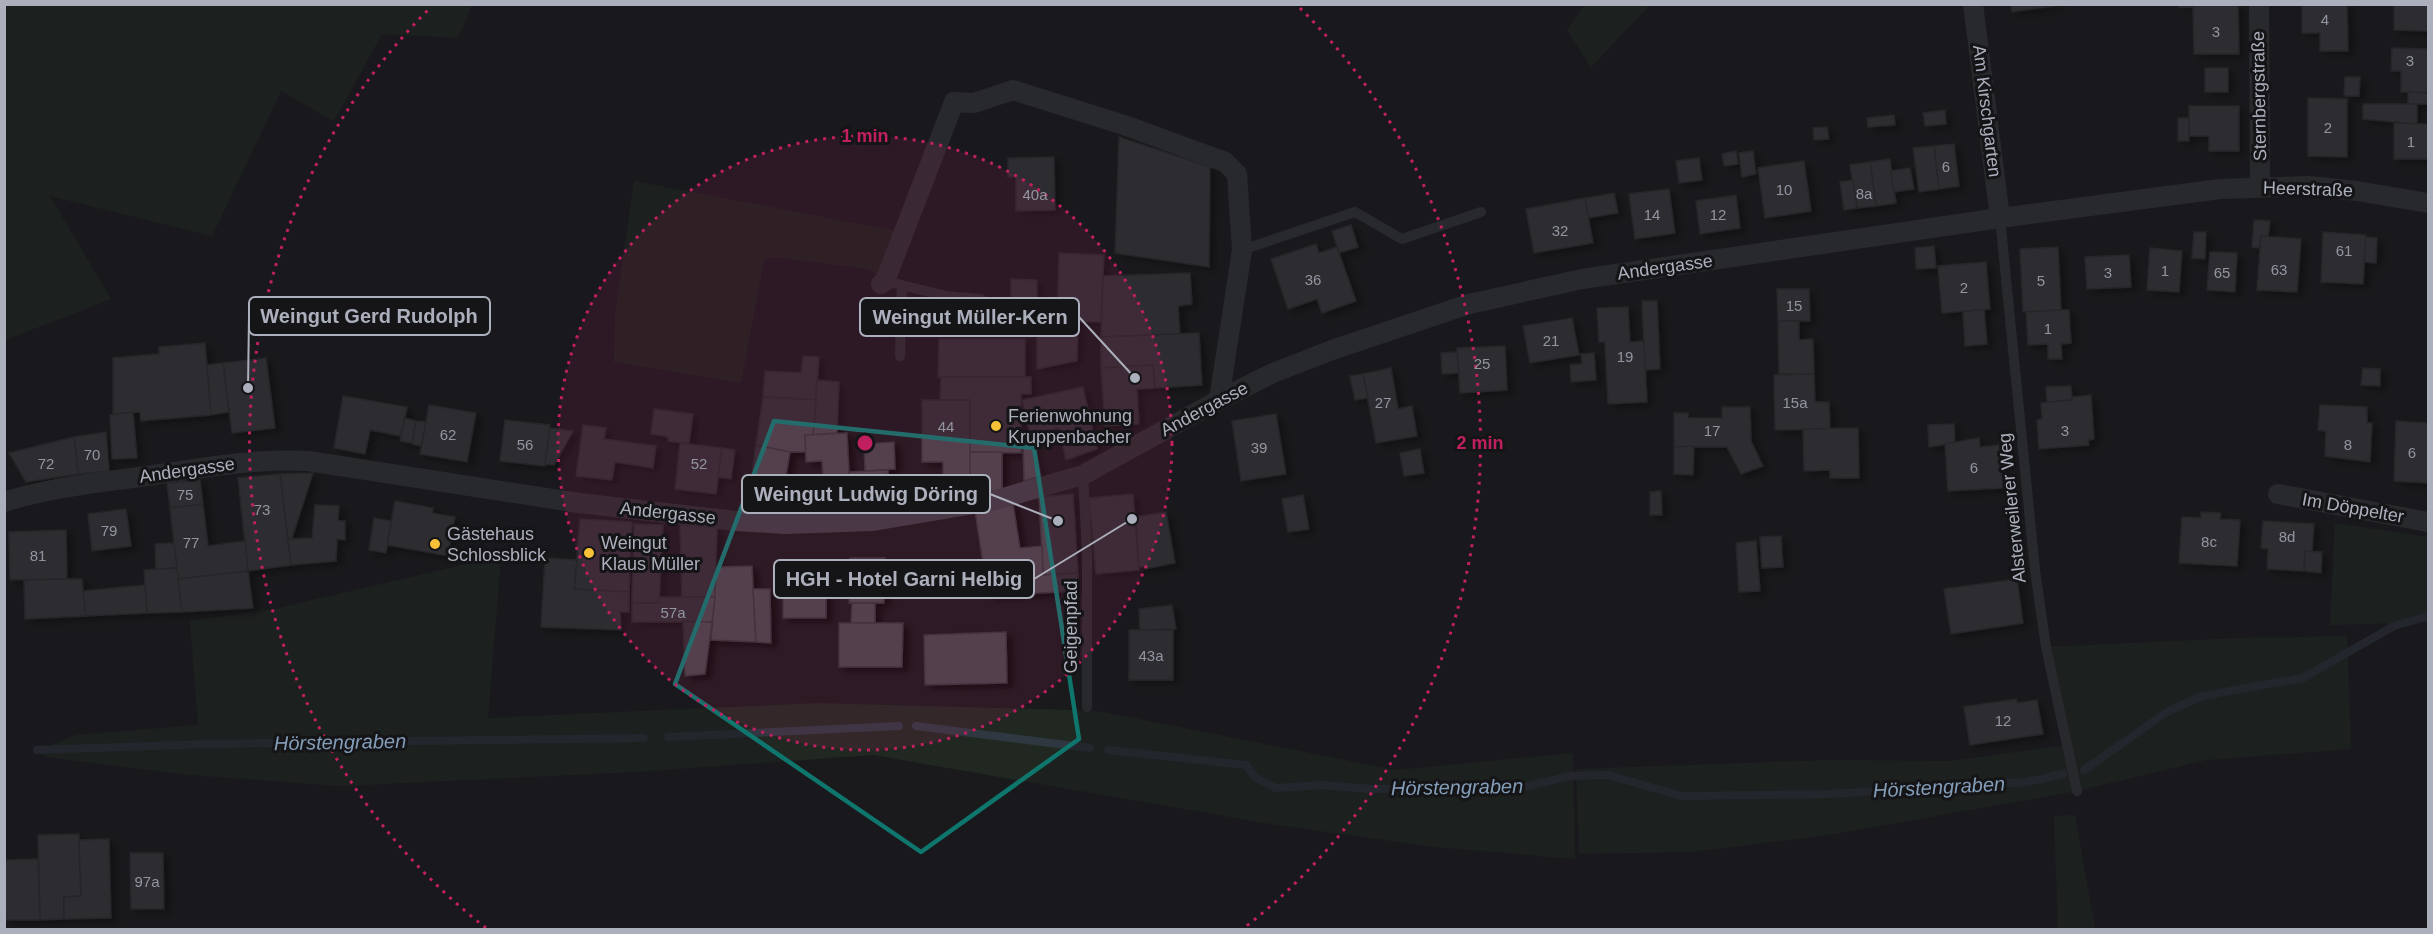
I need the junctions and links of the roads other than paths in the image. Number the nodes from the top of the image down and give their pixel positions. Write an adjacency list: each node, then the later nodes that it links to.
1 (1973, 4): 7 (street, Am Kirschgarten)
2 (2259, 4): 3 (street, Sternbergstraße)
3 (2260, 187): 4 (street, Heerstraße); 5 (street, Heerstraße)
4 (2187, 194): 7 (street, Andergasse)
5 (2428, 203)
6 (1481, 212): 8 (lane)
7 (2000, 218): 12 (street, Andergasse); 18 (lane, Alsterweilerer Weg)
8 (1242, 250): 9 (street); 12 (street)
9 (889, 284): 10 (lane); 11 (lane)
10 (981, 299)
11 (900, 356)
12 (1219, 400): 13 (street, Andergasse)
13 (1083, 475): 15 (street, Andergasse); 17 (lane, Geigenpfad)
14 (2278, 494): 16 (street, Im Döppelter)
15 (4, 502)
16 (2428, 522)
17 (1087, 707)
18 (2077, 791)

